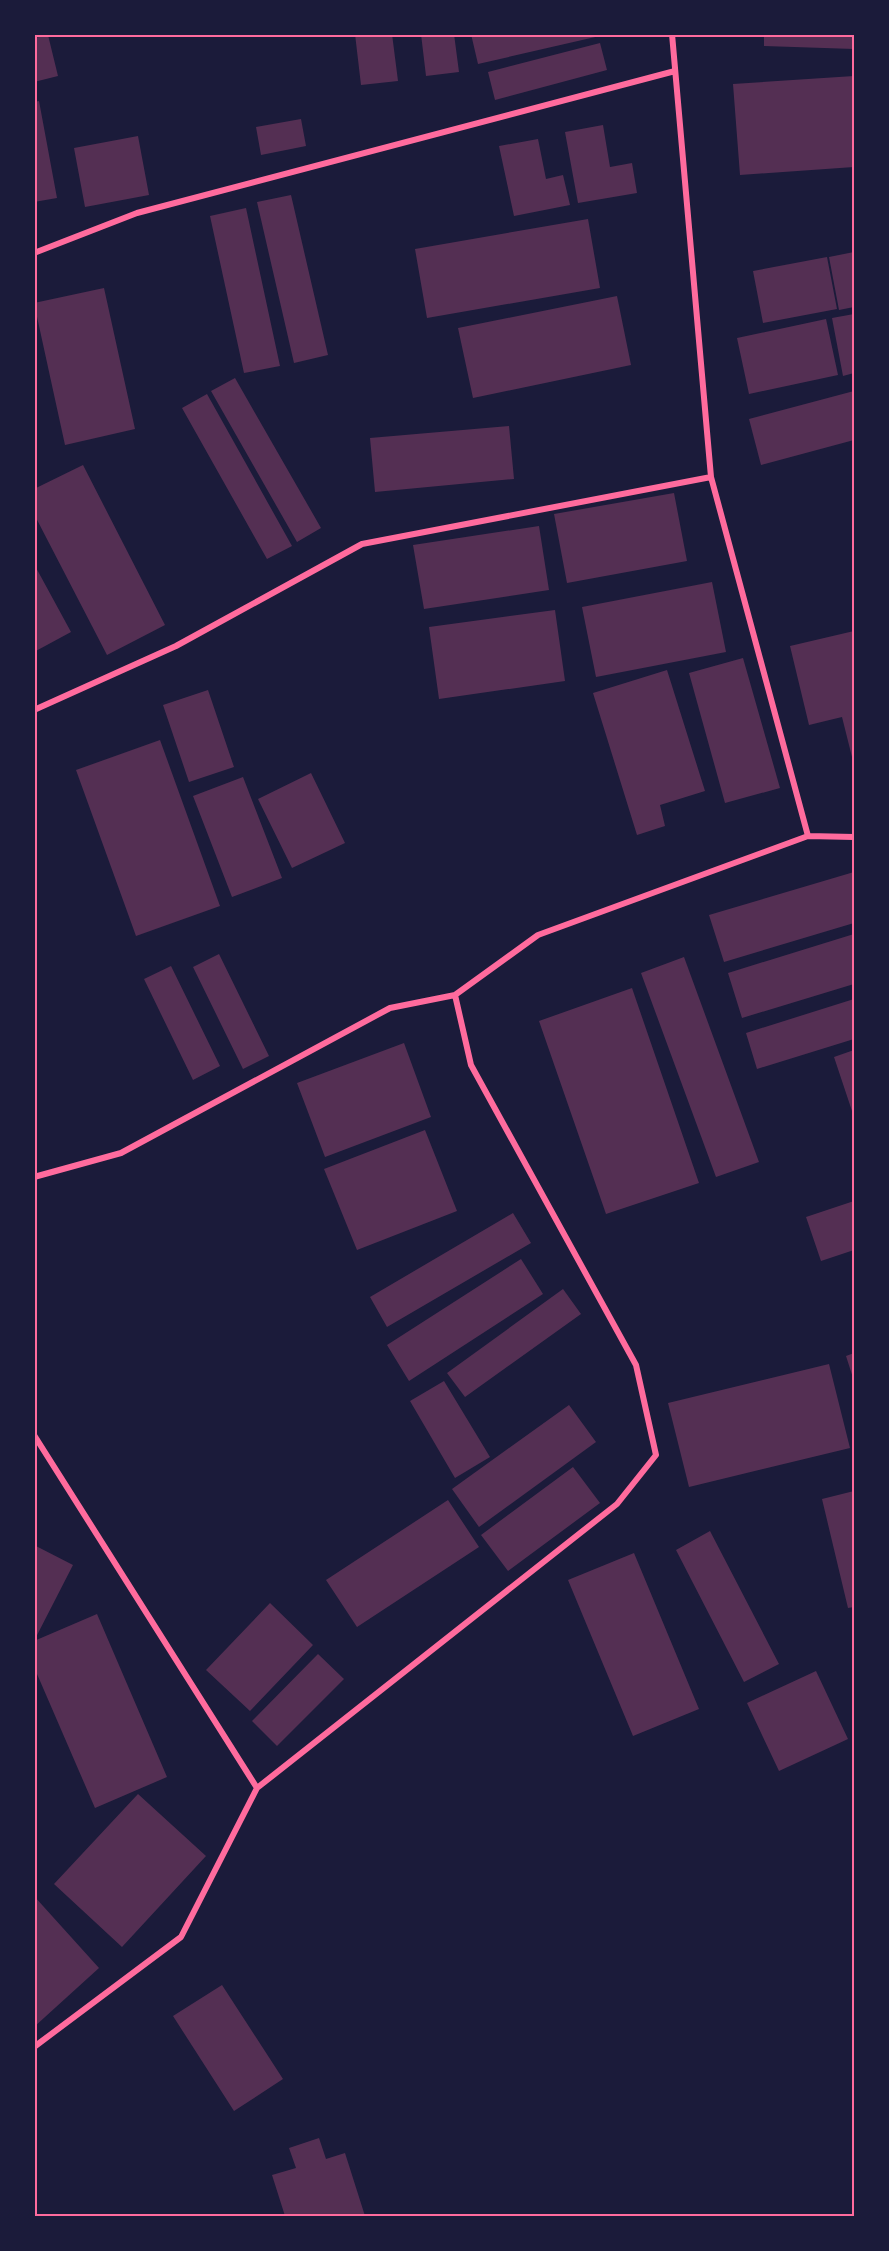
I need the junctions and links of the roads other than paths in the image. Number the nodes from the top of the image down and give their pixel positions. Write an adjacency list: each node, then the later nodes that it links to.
1 (672, 34): 2 (street)
2 (675, 70): 3 (street); 4 (street)
3 (34, 253)
4 (711, 477): 5 (street); 6 (street)
5 (34, 710)
6 (807, 836): 7 (street); 8 (street)
7 (855, 837)
8 (456, 995): 9 (street); 11 (street)
9 (34, 1177)
10 (34, 1435): 11 (street)
11 (257, 1788): 12 (street)
12 (34, 2047)

